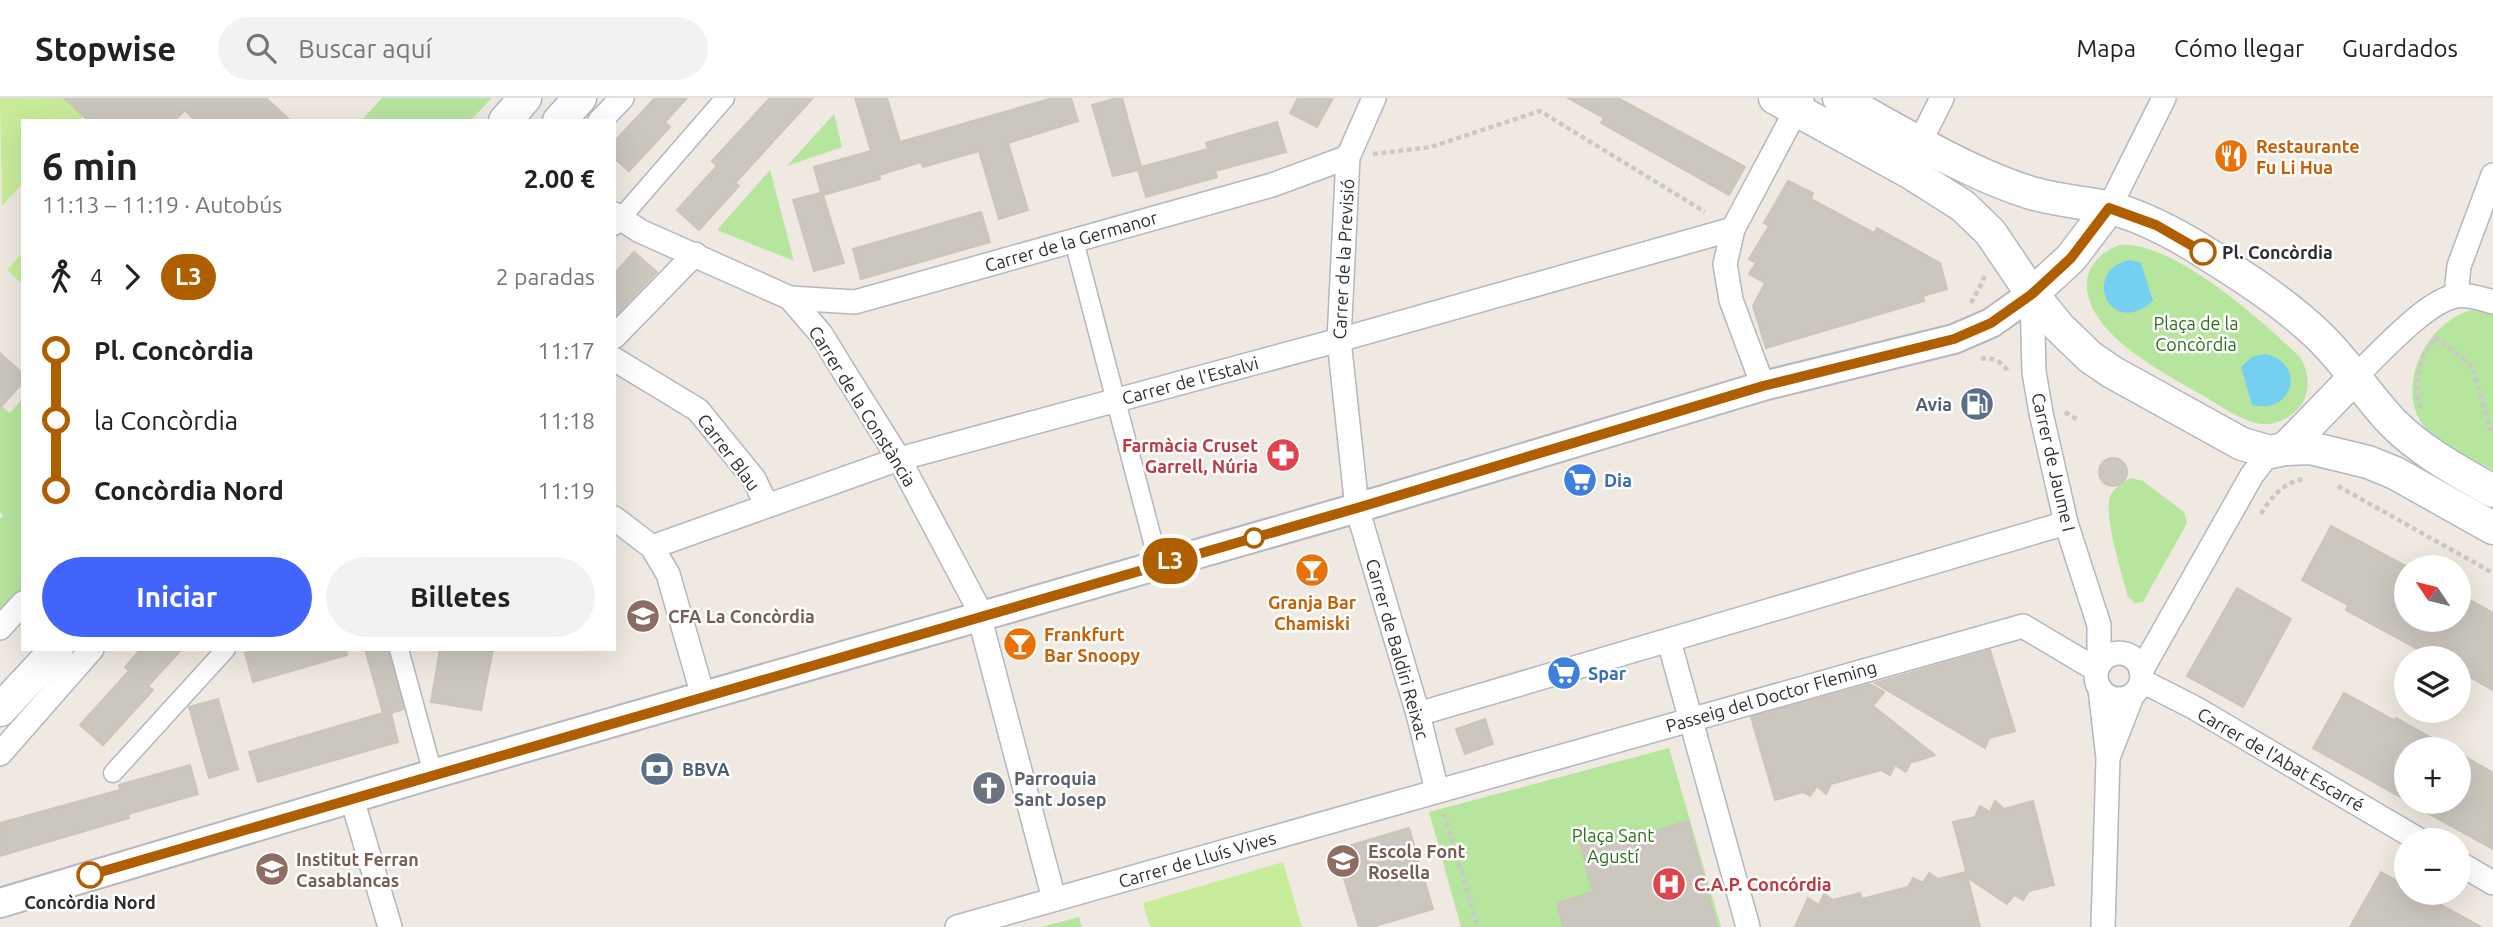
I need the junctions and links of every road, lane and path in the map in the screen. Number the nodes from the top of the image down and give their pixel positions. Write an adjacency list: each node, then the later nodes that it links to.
1 (525, 98): 10 (main road)
2 (580, 98): 11 (main road)
3 (622, 98): 12 (street)
4 (725, 98): 17 (street)
5 (1374, 98): 14 (street, Carrer de la Previsió)
6 (1839, 98): 13 (main road)
7 (1942, 98): 13 (street)
8 (2164, 98): 16 (street)
9 (1791, 102): 18 (street); 21 (main road)
10 (507, 119)
11 (561, 119)
12 (602, 119)
13 (1920, 142): 16 (main road)
14 (1348, 157): 18 (path); 19 (street, Carrer de la Germanor); 26 (street, Carrer de la Previsió)
15 (2493, 175): 22 (street)
16 (2109, 208): 21 (main road); 30 (main road)
17 (617, 219): 20 (street, Carrer de la Constància)
18 (1733, 229): 26 (street, Carrer de l'Estalvi); 31 (street)
19 (1074, 240): 23 (street, Carrer de la Germanor); 32 (street)
20 (695, 254): 23 (street, Carrer de la Constància); 25 (street)
21 (2032, 294): 31 (street); 35 (main road); 46 (street, Carrer de Jaume I)
22 (2456, 295): 24 (street); 30 (street)
23 (790, 298): 36 (street, Carrer de la Constància)
24 (2493, 302)
25 (616, 335)
26 (1339, 340): 32 (street, Carrer de l'Estalvi); 42 (street, Carrer de la Previsió)
27 (1978, 359): 29 (path)
28 (616, 360): 40 (street, Carrer Blau)
29 (2010, 377)
30 (2355, 377): 35 (main road); 39 (main road)
31 (1763, 386): 42 (street)
32 (1116, 400): 36 (street, Carrer de l'Estalvi); 49 (street)
33 (2423, 419): 34 (path)
34 (2493, 430)
35 (2277, 450): 41 (street, Carrer de Jaume I); 47 (main road)
36 (899, 459): 40 (street, Carrer de l'Estalvi); 52 (street, Carrer de la Constància)
37 (2308, 479): 41 (path)
38 (2332, 483): 44 (path)
39 (2493, 491)
40 (767, 506): 48 (street, Carrer de l'Estalvi)
41 (2233, 507): 63 (street, Carrer de Jaume I)
42 (1357, 508): 49 (street); 67 (street, Carrer de Baldiri Reixac)
43 (2395, 510): 44 (path)
44 (2391, 517): 50 (path)
45 (616, 520): 48 (street)
46 (2066, 523): 53 (street, Carrer de Jaume I); 55 (street)
47 (2493, 528)
48 (652, 547): 65 (street)
49 (1159, 565): 52 (street)
50 (2493, 573)
51 (21, 605): 54 (street)
52 (978, 617): 65 (street); 80 (street, Carrer de la Constància)
53 (2099, 625): 61 (street, Carrer de Jaume I); 62 (street, Carrer de Jaume I)
54 (0, 628)
55 (1669, 641): 67 (street); 68 (street)
56 (32, 651): 64 (main road)
57 (55, 651): 66 (main road)
58 (90, 651): 69 (street)
59 (224, 651): 71 (street)
60 (400, 651): 72 (street)
61 (2122, 653): 62 (street); 63 (street)
62 (2099, 675): 63 (street); 68 (street, Passeig del Doctor Fleming); 70 (street, Carrer de Jaume I)
63 (2138, 682): 70 (street, Carrer de Jaume I); 75 (street, Carrer de l'Abat Escarré)
64 (0, 687)
65 (703, 696): 72 (street)
66 (0, 710)
67 (1419, 714): 73 (street, Carrer de Baldiri Reixac)
68 (1690, 719): 73 (street, Passeig del Doctor Fleming); 85 (street)
69 (0, 754)
70 (2108, 758): 86 (street, Carrer de Jaume I)
71 (113, 773)
72 (433, 774): 74 (street)
73 (1437, 791): 80 (street, Carrer de Lluís Vives); 84 (path)
74 (352, 799): 78 (street); 82 (street)
75 (2399, 828)
76 (2471, 870): 77 (street)
77 (2493, 883)
78 (41, 889): 79 (street); 81 (street)
79 (0, 895)
80 (1054, 900): 83 (street, Carrer de Lluís Vives)
81 (0, 903)
82 (390, 927)
83 (957, 927)
84 (1478, 927)
85 (1748, 927)
86 (2103, 927)

